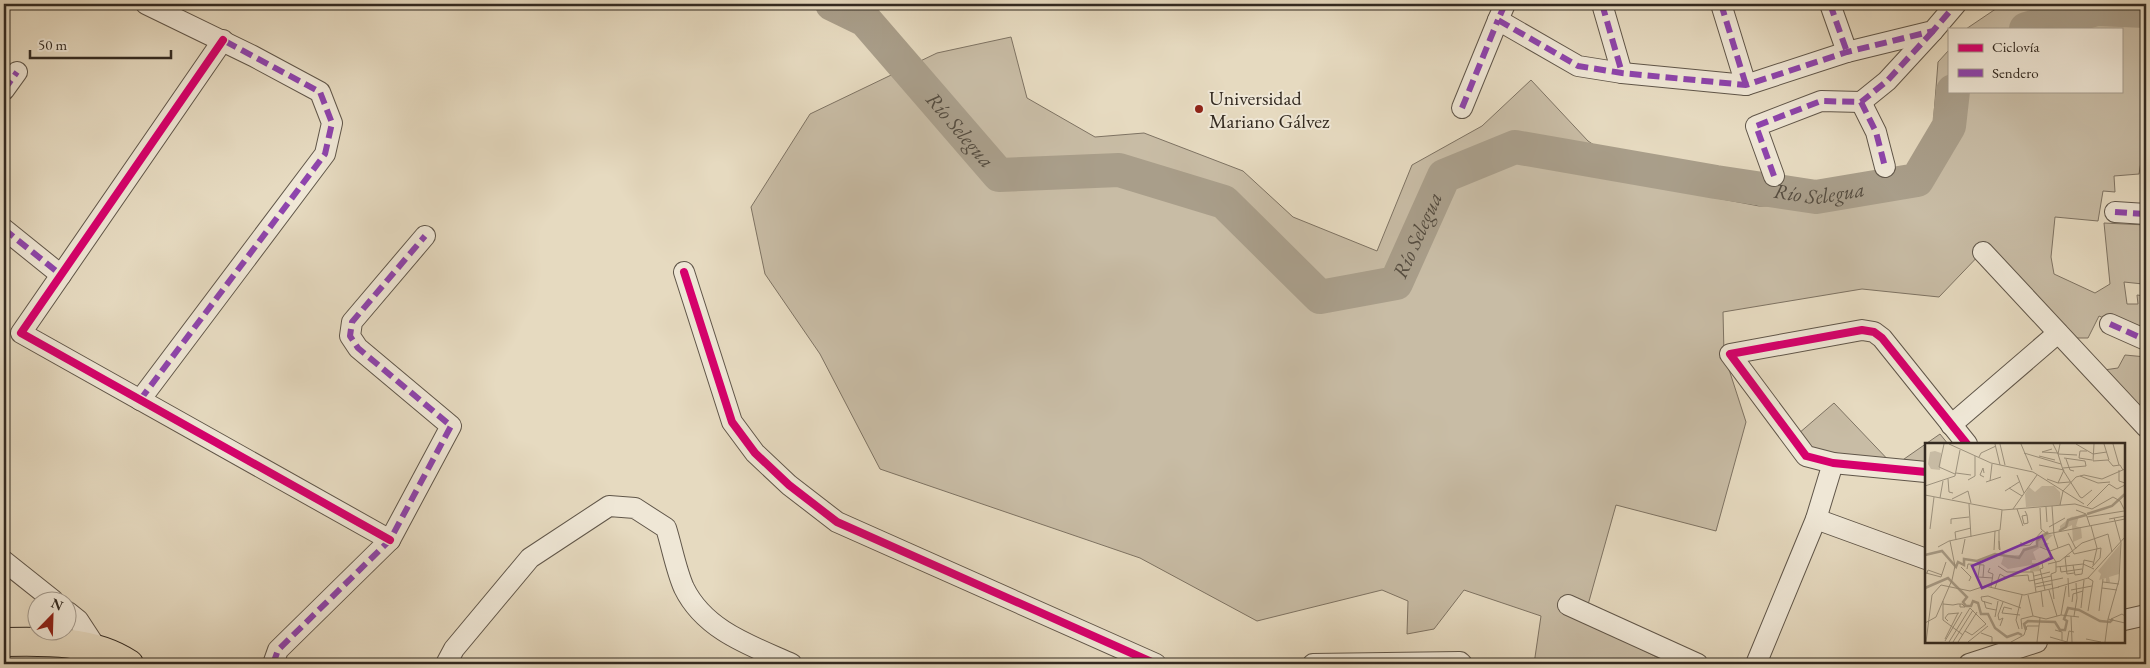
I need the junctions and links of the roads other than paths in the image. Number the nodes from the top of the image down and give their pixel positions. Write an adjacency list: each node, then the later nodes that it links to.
1 (146, 4): 8 (street)
2 (1602, 4): 11 (street)
3 (1721, 4): 12 (street)
4 (1830, 4): 9 (street)
5 (1956, 4): 7 (street)
6 (1501, 12): 11 (street); 15 (street)
7 (1933, 31): 9 (street); 14 (street)
8 (223, 40): 24 (street); 28 (street)
9 (1847, 52): 12 (street)
10 (17, 72): 13 (street)
11 (1622, 73): 12 (street)
12 (1746, 85)
13 (4, 90)
14 (1861, 102): 16 (street); 17 (street)
15 (1462, 108)
16 (1885, 167)
17 (1774, 176)
18 (2115, 212): 19 (street)
19 (2146, 214)
20 (4, 229): 24 (street)
21 (425, 236): 35 (street)
22 (1983, 252): 26 (street)
23 (684, 272): 50 (street)
24 (61, 276): 28 (street)
25 (2110, 324): 27 (street)
26 (2058, 333): 29 (street); 30 (street)
27 (2146, 340)
28 (140, 400): 35 (street)
29 (1951, 425): 31 (street); 32 (street)
30 (2146, 427)
31 (1966, 443)
32 (1832, 463): 33 (street); 34 (street)
33 (1925, 472)
34 (1816, 519): 36 (street); 54 (street)
35 (390, 540): 47 (street)
36 (1925, 560)
37 (4, 561): 38 (street)
38 (41, 590)
39 (1568, 605): 53 (street)
40 (2146, 615): 42 (street)
41 (78, 620): 45 (street)
42 (2125, 620)
43 (4, 642): 45 (main road)
44 (2034, 643): 55 (street)
45 (97, 649): 46 (main road)
46 (129, 664)
47 (273, 664)
48 (446, 664): 49 (street)
49 (792, 664)
50 (1156, 664)
51 (1313, 664): 52 (street)
52 (1462, 664)
53 (1698, 664)
54 (1756, 664)
55 (1969, 664)

